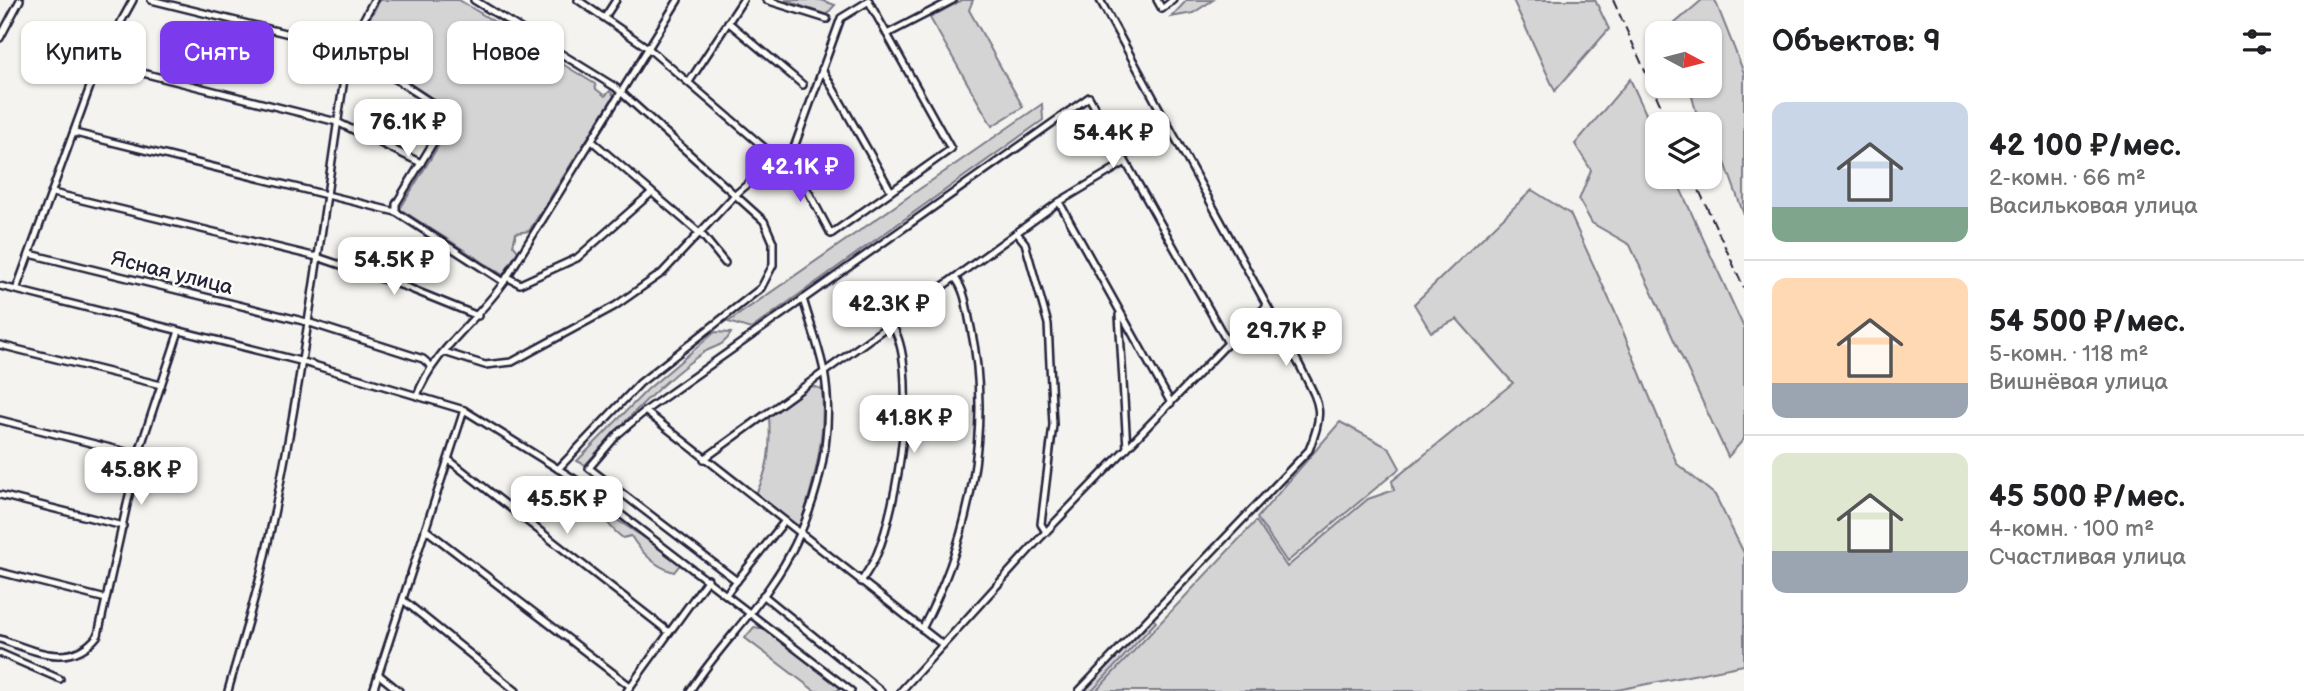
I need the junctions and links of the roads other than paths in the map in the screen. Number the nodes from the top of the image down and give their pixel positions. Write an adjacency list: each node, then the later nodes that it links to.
1 (20, 0): 23 (street)
2 (132, 0): 18 (street)
3 (151, 0): 21 (street)
4 (474, 0): 32 (street)
5 (578, 0): 16 (street)
6 (616, 0): 16 (street)
7 (678, 0): 24 (street)
8 (743, 0): 20 (street)
9 (766, 0): 17 (street)
10 (953, 0): 22 (street)
11 (1100, 0): 56 (street)
12 (1157, 0): 13 (street)
13 (1173, 0)
14 (372, 1): 19 (street)
15 (869, 1): 22 (street); 25 (street)
16 (606, 17): 24 (street)
17 (827, 19)
18 (121, 21)
19 (363, 21)
20 (728, 22): 27 (street); 31 (street)
21 (288, 34)
22 (887, 34): 39 (street)
23 (0, 38)
24 (648, 48): 27 (street); 32 (street)
25 (822, 69): 36 (street); 39 (street)
26 (146, 74): 33 (street)
27 (690, 82): 36 (street)
28 (92, 84): 34 (street)
29 (344, 84): 33 (street)
30 (403, 84): 37 (street)
31 (803, 85)
32 (621, 93): 35 (street); 42 (street)
33 (337, 122): 37 (street); 43 (street)
34 (75, 133): 40 (street); 43 (street)
35 (592, 141): 41 (street); 52 (street)
36 (780, 162): 39 (street); 42 (street)
37 (421, 163): 45 (street)
38 (1124, 163): 44 (street); 55 (street); 62 (street)
39 (891, 191)
40 (53, 193): 48 (street); 49 (street)
41 (651, 193): 46 (street); 52 (street)
42 (735, 195): 46 (street); 78 (street)
43 (326, 196): 45 (street); 49 (street)
44 (1059, 202): 47 (street); 57 (street)
45 (396, 212): 52 (street)
46 (699, 233): 50 (street); 64 (street)
47 (1017, 233): 51 (street); 83 (street)
48 (30, 254): 54 (street); 59 (street, Ясная улица)
49 (317, 257): 58 (street); 59 (street)
50 (725, 263)
51 (955, 278): 60 (street); 94 (street)
52 (505, 280): 58 (street)
53 (0, 286): 54 (street)
54 (16, 290): 61 (street)
55 (803, 299): 67 (street); 72 (street)
56 (1267, 306): 62 (street); 110 (street)
57 (1118, 310): 70 (street); 74 (street)
58 (478, 316): 64 (street)
59 (307, 322): 65 (street); 66 (street, Ясная улица)
60 (891, 324): 67 (street); 88 (street)
61 (179, 331): 65 (street); 68 (street)
62 (1228, 343): 70 (street)
63 (0, 345): 68 (street)
64 (444, 352): 66 (street)
65 (300, 361): 69 (street); 102 (street)
66 (431, 366): 69 (street)
67 (824, 372): 76 (street); 84 (street)
68 (161, 385): 75 (street)
69 (417, 396): 71 (street)
70 (1171, 403): 74 (street)
71 (464, 410): 77 (street); 78 (street)
72 (645, 411): 76 (street); 87 (street)
73 (0, 420): 75 (street)
74 (1127, 448): 83 (street)
75 (138, 455): 81 (street)
76 (704, 459): 80 (street)
77 (449, 460): 82 (street); 95 (street)
78 (558, 469): 86 (street)
79 (0, 495): 81 (street)
80 (784, 522): 84 (street); 87 (street)
81 (123, 526): 91 (street)
82 (425, 529): 92 (street); 101 (street)
83 (1046, 533): 97 (street)
84 (800, 535): 88 (street); 90 (street)
85 (0, 572): 91 (street)
86 (708, 579): 89 (street); 95 (street)
87 (737, 581): 89 (street)
88 (861, 582): 94 (street)
89 (727, 593): 93 (street)
90 (763, 595): 93 (street); 108 (street)
91 (106, 599): 96 (street)
92 (403, 600): 99 (street); 105 (street)
93 (748, 613): 106 (street); 107 (street)
94 (922, 629): 97 (street)
95 (669, 632): 101 (street)
96 (0, 639)
97 (943, 645): 109 (street)
98 (0, 653): 100 (street)
99 (378, 674): 103 (street); 104 (street)
100 (60, 679)
101 (629, 689)
102 (228, 691)
103 (373, 691)
104 (399, 691)
105 (516, 691)
106 (690, 691)
107 (852, 691)
108 (881, 691)
109 (901, 691)
110 (1079, 691)

